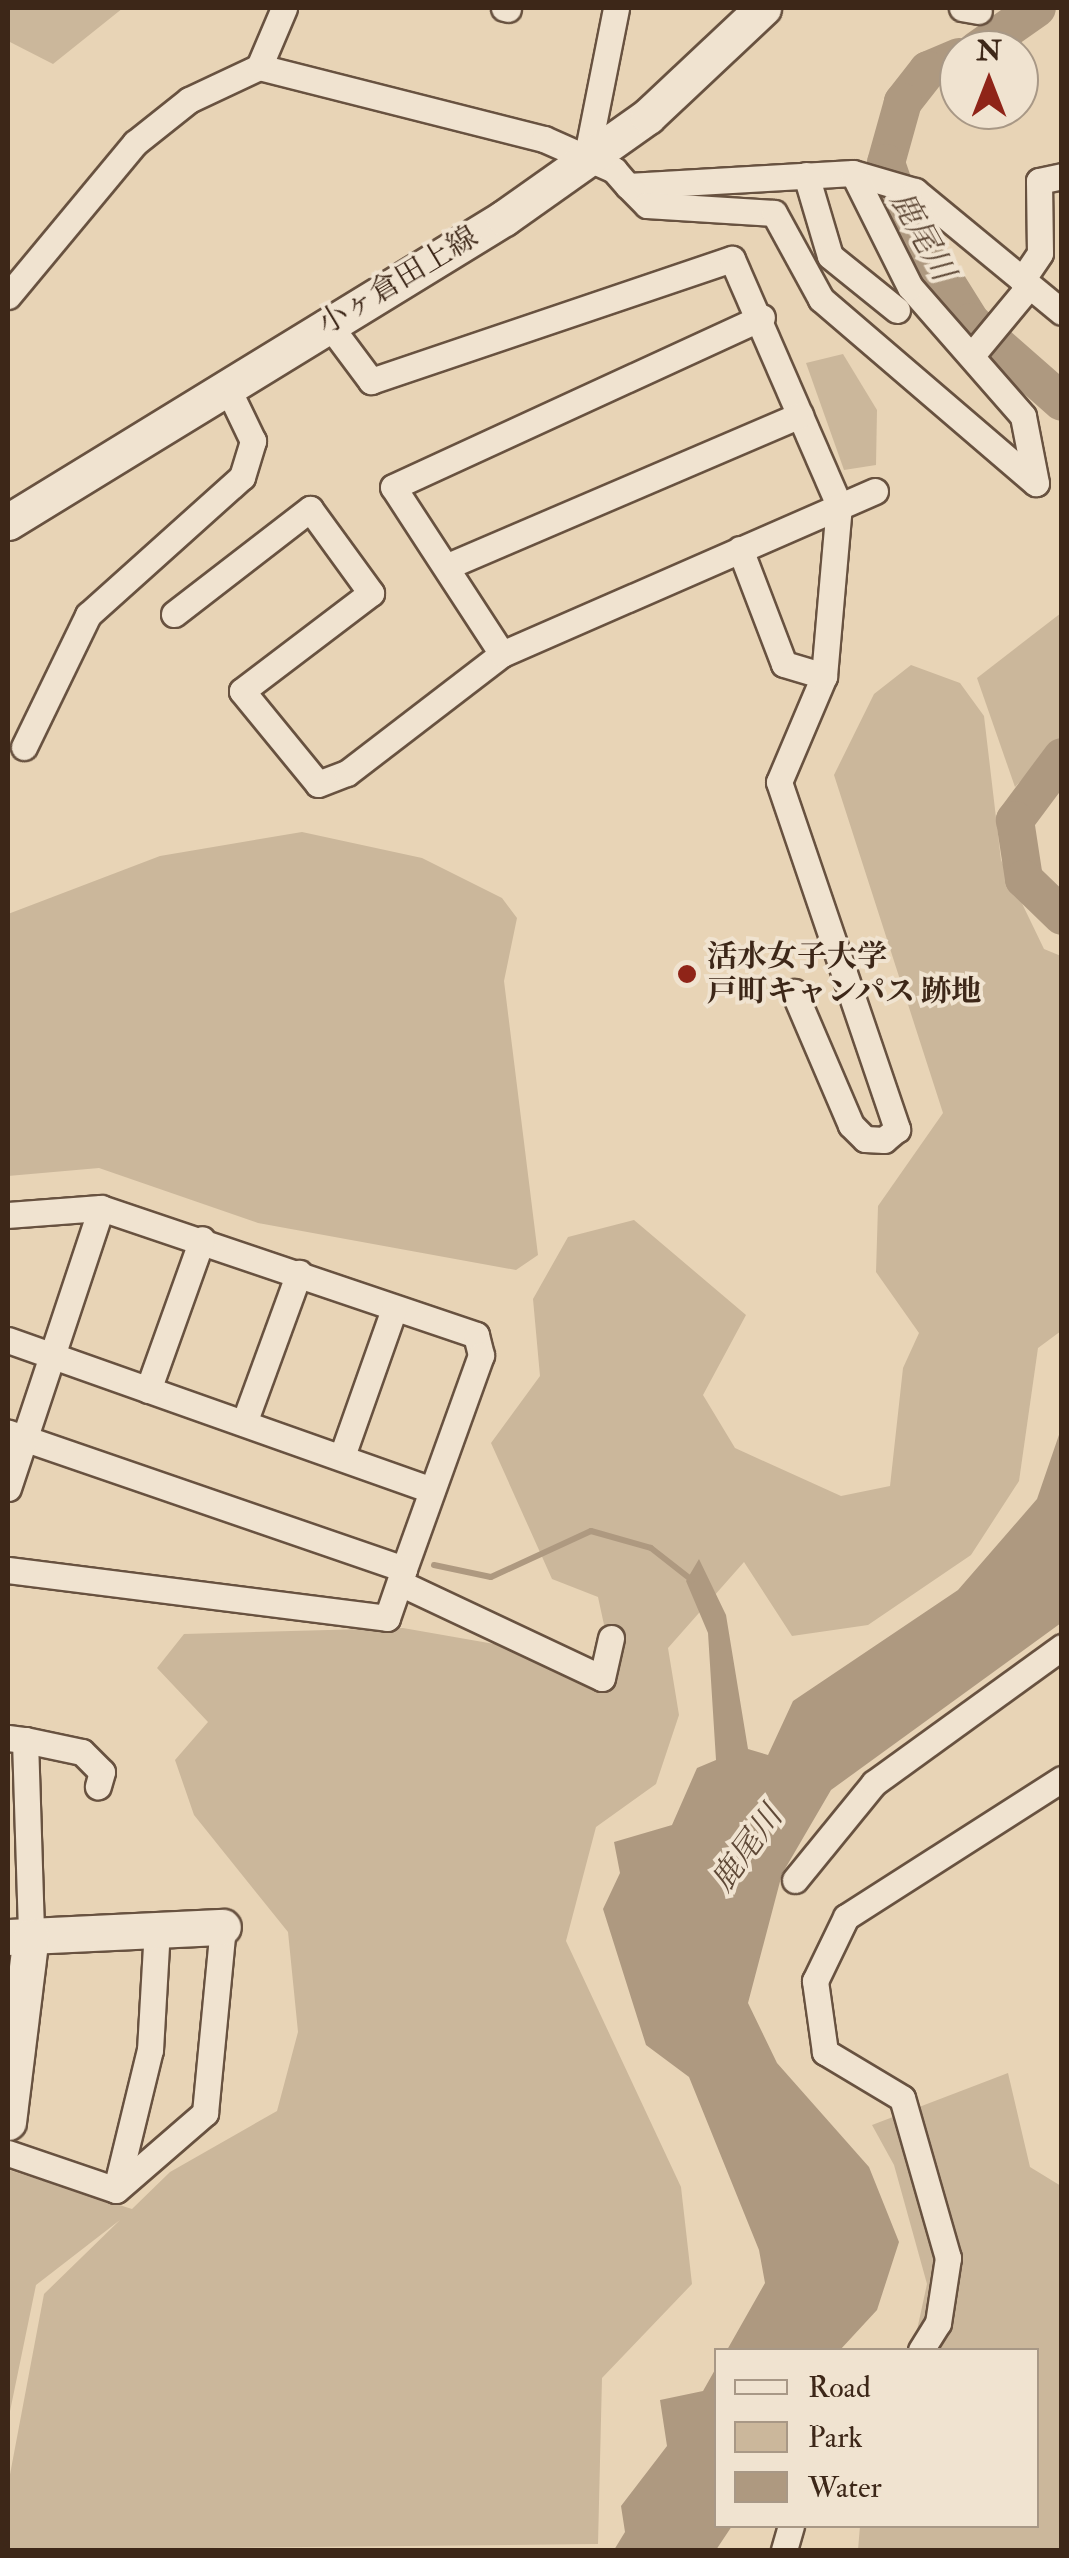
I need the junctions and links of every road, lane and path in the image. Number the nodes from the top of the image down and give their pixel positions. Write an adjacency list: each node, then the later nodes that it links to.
1 (284, 8): 4 (street)
2 (616, 8): 5 (street)
3 (763, 8): 5 (main road, 小ヶ倉田上線)
4 (259, 67): 5 (street); 11 (street)
5 (586, 160): 9 (street); 15 (main road, 小ヶ倉田上線)
6 (853, 173): 7 (street); 10 (street); 16 (street)
7 (806, 176): 9 (street); 12 (street)
8 (1062, 176): 10 (street)
9 (628, 186): 16 (street)
10 (1026, 283): 13 (street); 16 (street)
11 (9, 291)
12 (897, 310)
13 (1062, 312)
14 (762, 317): 15 (street); 18 (street); 23 (street)
15 (327, 322): 17 (main road, 小ヶ倉田上線)
16 (972, 355)
17 (226, 386): 21 (main road, 小ヶ倉田上線); 27 (street)
18 (800, 414): 20 (street); 23 (street)
19 (875, 490): 20 (street)
20 (839, 505): 22 (street); 26 (street)
21 (8, 522)
22 (740, 549): 25 (street); 26 (street)
23 (450, 566): 25 (street)
24 (174, 614): 25 (street)
25 (502, 654)
26 (824, 676): 28 (street)
27 (24, 748)
28 (794, 992)
29 (101, 1208): 30 (street); 31 (street); 35 (street)
30 (8, 1216)
31 (202, 1239): 32 (street); 36 (street)
32 (299, 1273): 33 (street); 37 (street)
33 (394, 1309): 39 (street); 41 (street)
34 (8, 1340): 35 (street)
35 (52, 1356): 36 (street); 38 (street)
36 (148, 1390): 37 (street)
37 (244, 1423): 39 (street)
38 (16, 1436): 40 (street); 43 (street)
39 (342, 1456): 41 (street)
40 (8, 1488)
41 (431, 1490): 43 (street)
42 (8, 1570): 43 (street)
43 (402, 1576): 44 (street)
44 (611, 1638)
45 (1062, 1647): 50 (street)
46 (16, 1739): 48 (street); 49 (street)
47 (1062, 1779): 57 (street)
48 (98, 1786)
49 (16, 1834): 53 (street)
50 (795, 1880)
51 (224, 1927): 52 (main road); 56 (street)
52 (157, 1928): 53 (main road); 56 (street)
53 (19, 1936): 54 (main road)
54 (8, 2122)
55 (8, 2153): 56 (street)
56 (116, 2190)
57 (921, 2348)

